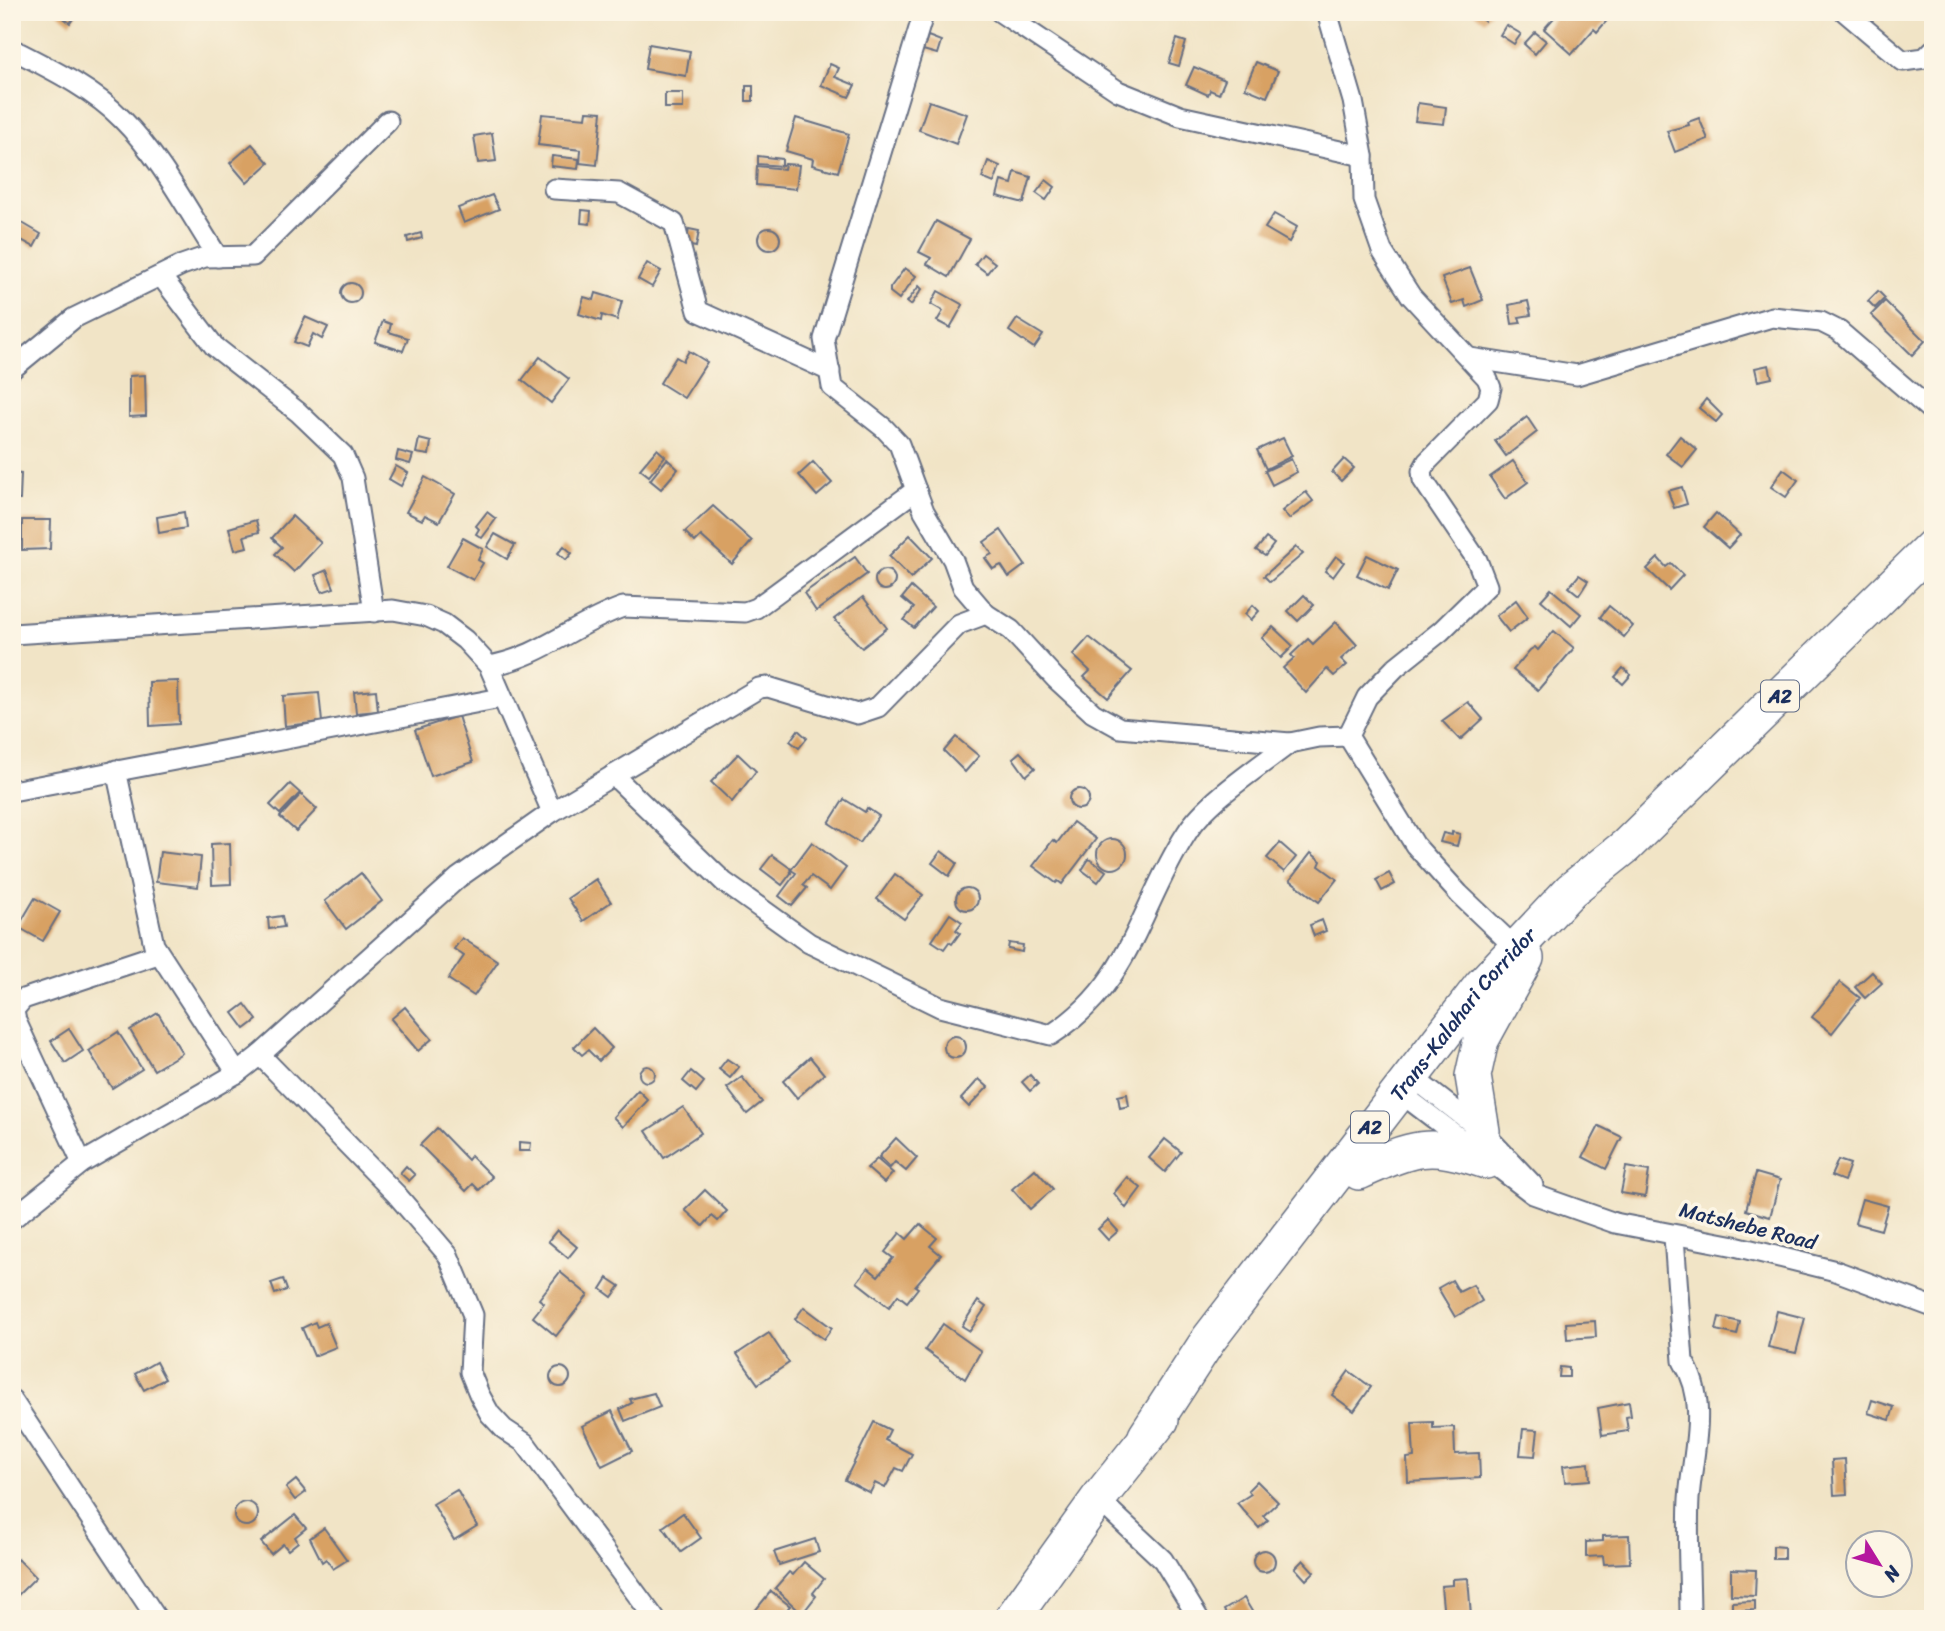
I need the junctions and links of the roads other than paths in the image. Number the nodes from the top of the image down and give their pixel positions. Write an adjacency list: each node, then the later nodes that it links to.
1 (924, 12): 14 (street)
2 (1000, 12): 8 (street)
3 (1327, 12): 8 (street)
4 (1845, 12): 6 (street)
5 (12, 49): 10 (street)
6 (1933, 50)
7 (387, 121): 10 (street)
8 (1363, 156): 12 (street)
9 (554, 189): 14 (street)
10 (218, 257): 11 (street)
11 (161, 275): 13 (street); 18 (street)
12 (1470, 358): 15 (street); 23 (street)
13 (12, 369)
14 (830, 371): 16 (street)
15 (1933, 412)
16 (916, 490): 19 (street); 21 (street)
17 (1933, 546): 29 (highway, Trans-Kalahari Corridor / A2)
18 (374, 612): 20 (street); 21 (street)
19 (986, 614): 24 (street); 26 (street)
20 (12, 634)
21 (489, 666): 22 (street)
22 (502, 698): 25 (street); 28 (street)
23 (1348, 736): 24 (street); 29 (street)
24 (1290, 743): 26 (street)
25 (116, 770): 27 (street); 30 (street)
26 (613, 775): 28 (street)
27 (12, 792)
28 (552, 812): 32 (street)
29 (1521, 953): 34 (highway, Trans-Kalahari Corridor / A2); 35 (highway)
30 (158, 954): 31 (street); 33 (street)
31 (13, 1011): 36 (street)
32 (260, 1055): 33 (street); 47 (street)
33 (237, 1073): 36 (street)
34 (1411, 1089): 35 (street); 35 (street); 37 (highway, Trans-Kalahari Corridor / A2); 44 (highway, Trans-Kalahari Corridor / A2)
35 (1484, 1146): 37 (highway); 38 (street); 38 (street)
36 (82, 1163): 39 (street)
37 (1359, 1172): 44 (highway, Trans-Kalahari Corridor / A2)
38 (1548, 1201): 40 (street); 41 (street, Matshebe Road)
39 (12, 1219)
40 (1674, 1237): 41 (street); 50 (street)
41 (1836, 1271): 42 (street)
42 (1933, 1308)
43 (12, 1400): 46 (street)
44 (1146, 1437): 45 (highway, Trans-Kalahari Corridor / A2)
45 (1098, 1499): 48 (highway, Trans-Kalahari Corridor / A2); 49 (street)
46 (157, 1619)
47 (654, 1619)
48 (1012, 1619)
49 (1199, 1619)
50 (1690, 1619)

